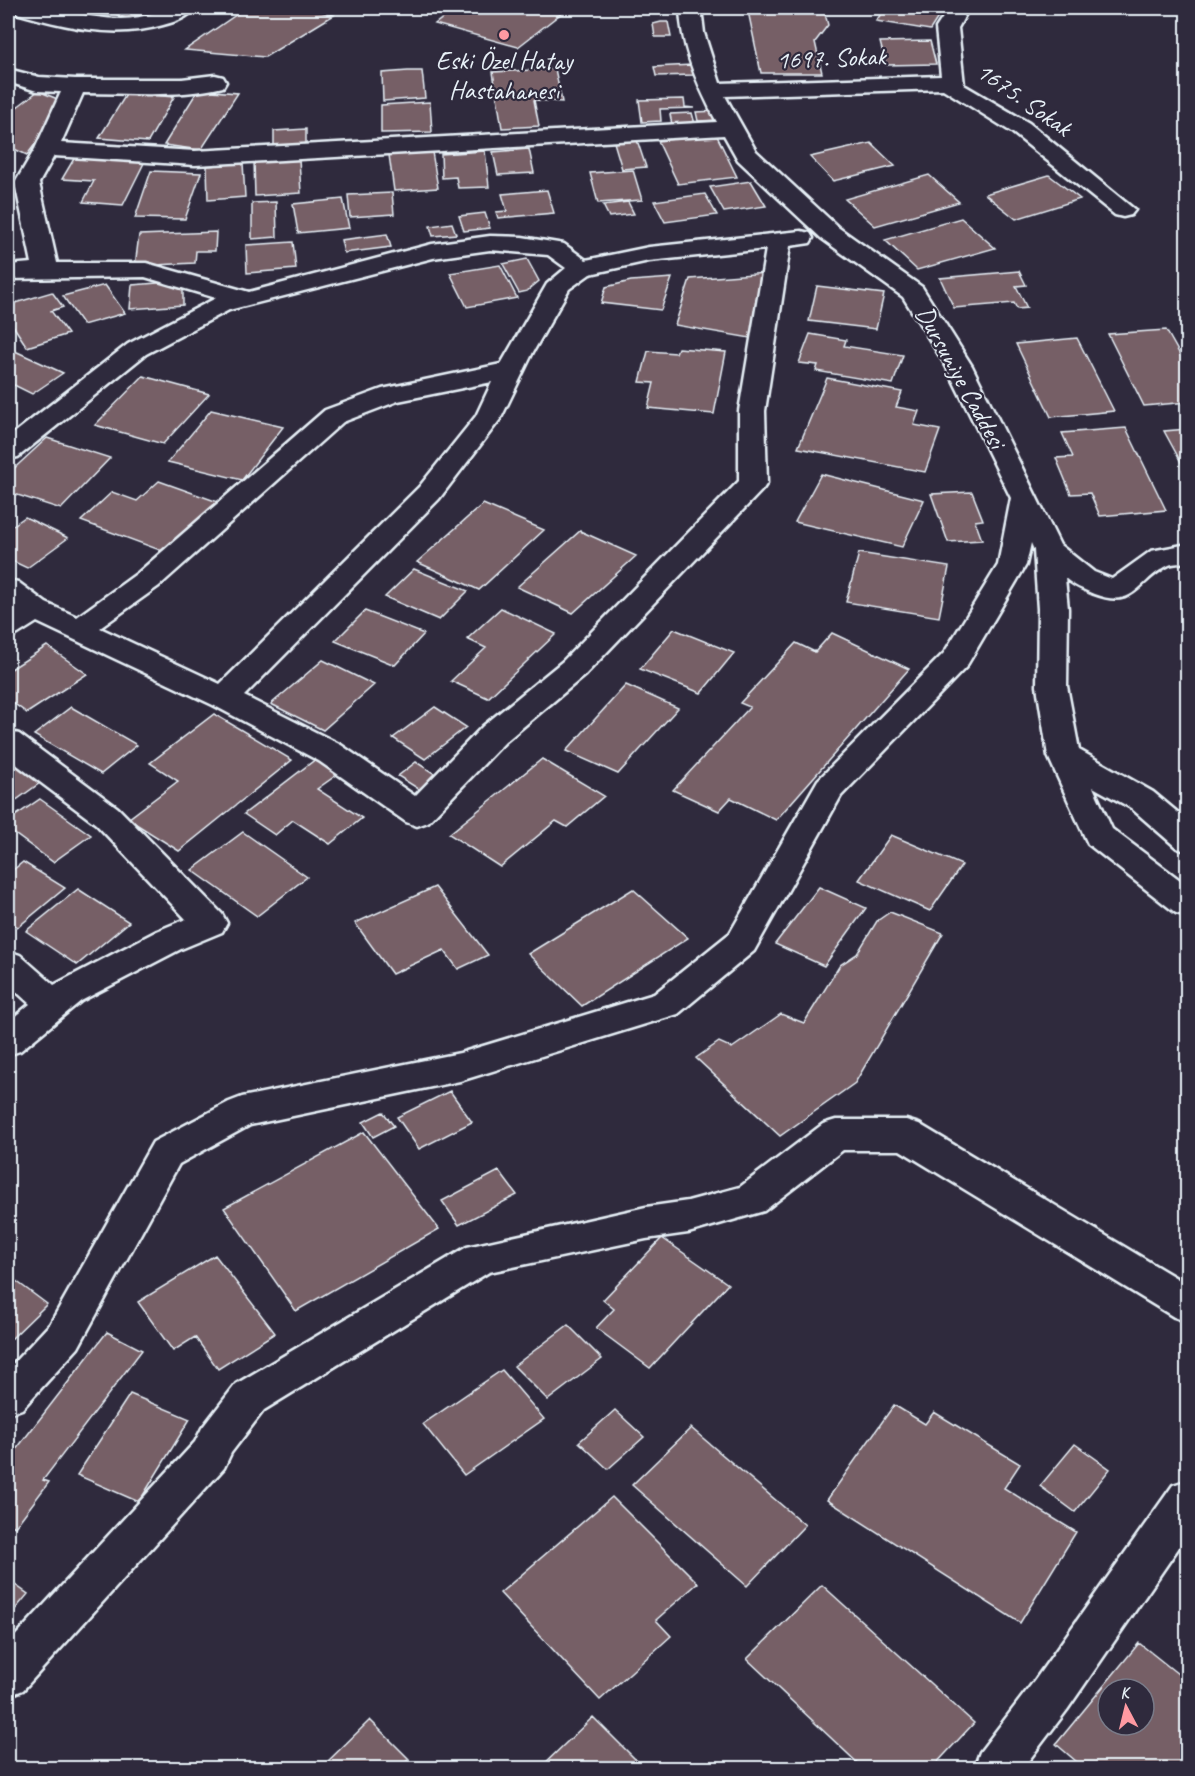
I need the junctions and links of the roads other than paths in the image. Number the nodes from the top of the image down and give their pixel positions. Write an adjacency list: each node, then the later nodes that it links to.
1 (20, 8): 2 (street)
2 (184, 8)
3 (690, 8): 6 (street, Dursuniye Caddesi)
4 (712, 8): 6 (street)
5 (959, 8): 9 (street, 1675. Sokak)
6 (693, 33): 11 (street, Dursuniye Caddesi)
7 (8, 75): 10 (street)
8 (216, 82): 10 (street)
9 (953, 82): 11 (street, 1697. Sokak); 15 (street, 1675. Sokak)
10 (75, 86): 13 (street)
11 (711, 90): 12 (street, Dursuniye Caddesi)
12 (733, 128): 13 (street); 16 (street, Dursuniye Caddesi)
13 (47, 149): 14 (street)
14 (17, 180): 19 (street)
15 (1123, 210)
16 (830, 233): 17 (street); 24 (street, Dursuniye Caddesi)
17 (779, 241): 18 (street); 31 (street)
18 (582, 268): 21 (street); 22 (street)
19 (46, 270): 20 (street); 21 (street)
20 (8, 272)
21 (250, 299): 23 (street)
22 (513, 370): 30 (street); 31 (street)
23 (8, 451)
24 (1025, 498): 25 (street, Dursuniye Caddesi); 40 (street)
25 (1048, 550): 26 (street); 33 (street, Dursuniye Caddesi)
26 (1188, 553)
27 (8, 589): 28 (street)
28 (36, 610): 29 (street); 30 (street)
29 (8, 627)
30 (80, 631): 31 (street)
31 (224, 698)
32 (8, 742): 37 (street)
33 (1064, 756): 34 (street); 35 (street, Dursuniye Caddesi)
34 (1188, 840)
35 (1188, 904)
36 (8, 964): 37 (street)
37 (52, 1004): 38 (street)
38 (8, 1041)
39 (1188, 1305): 42 (street)
40 (8, 1395)
41 (1188, 1499): 43 (street)
42 (8, 1675)
43 (996, 1768)

